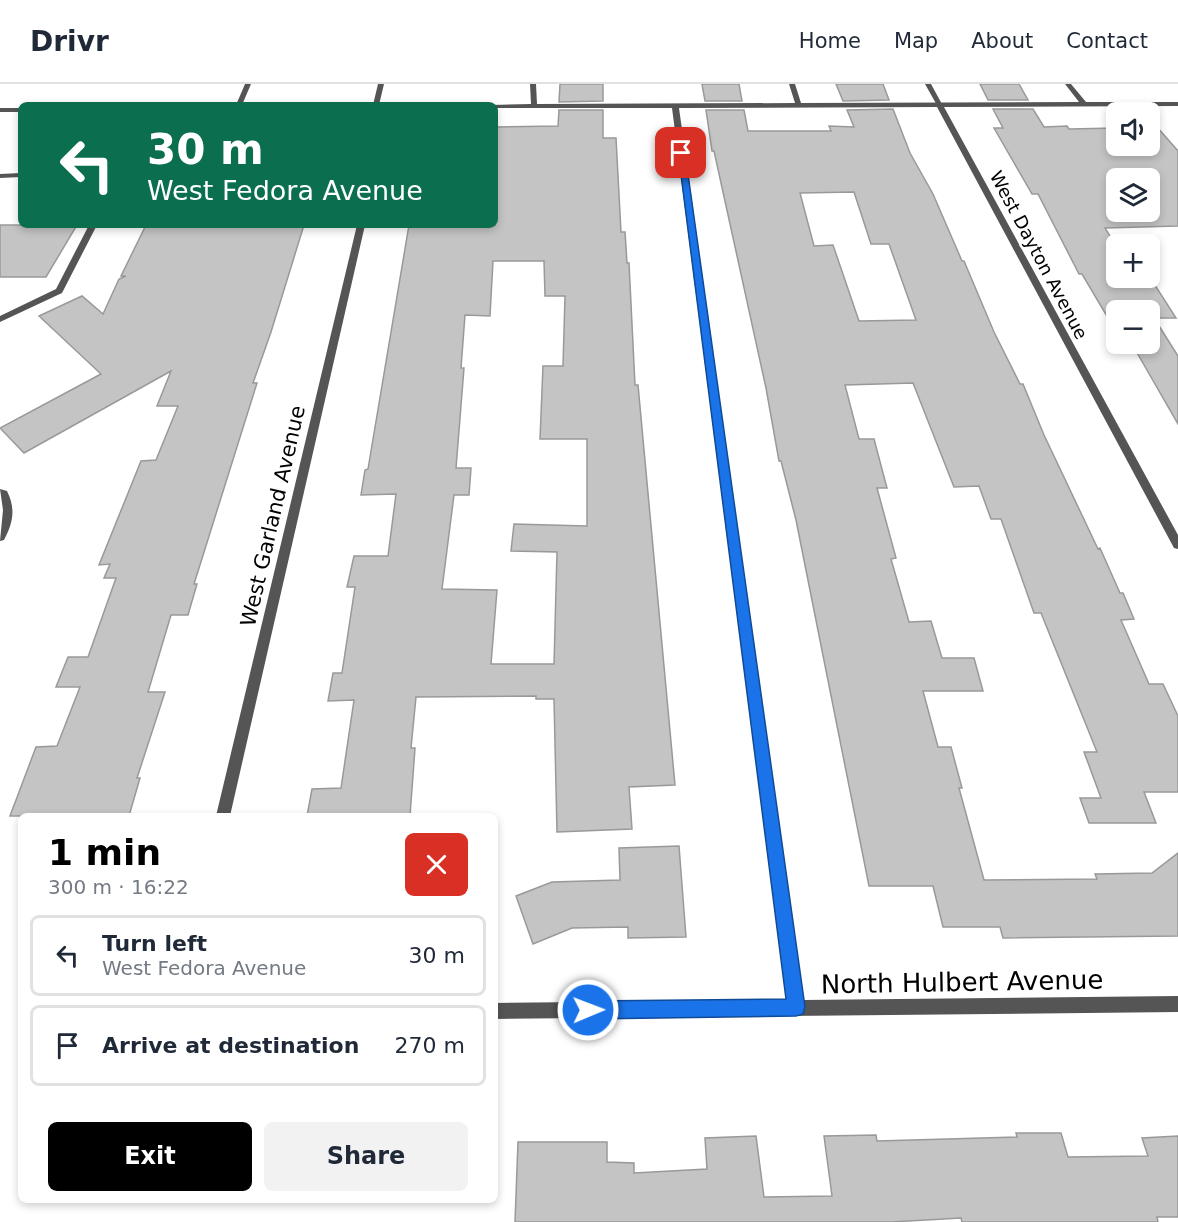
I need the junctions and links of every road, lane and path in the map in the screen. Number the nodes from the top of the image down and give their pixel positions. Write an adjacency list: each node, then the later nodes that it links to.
1 (248, 84): 7 (street)
2 (381, 84): 8 (street)
3 (533, 84): 12 (street)
4 (792, 84): 14 (street)
5 (928, 84): 15 (street, West Dayton Avenue)
6 (1068, 84): 9 (street)
7 (239, 102)
8 (377, 102)
9 (1084, 104): 10 (street); 15 (street)
10 (1178, 104)
11 (498, 106): 12 (street)
12 (534, 106): 13 (street)
13 (675, 106): 14 (street); 28 (street)
14 (799, 106): 15 (street)
15 (940, 106): 25 (street, West Dayton Avenue)
16 (0, 110): 17 (street)
17 (18, 110)
18 (18, 175): 19 (street)
19 (0, 176)
20 (91, 228): 22 (street)
21 (360, 228): 26 (street, West Garland Avenue)
22 (0, 319)
23 (0, 493): 24 (street)
24 (0, 537)
25 (1178, 545)
26 (224, 813)
27 (1178, 1004): 28 (street, North Hulbert Avenue)
28 (796, 1007): 29 (street, North Hulbert Avenue)
29 (498, 1011)

